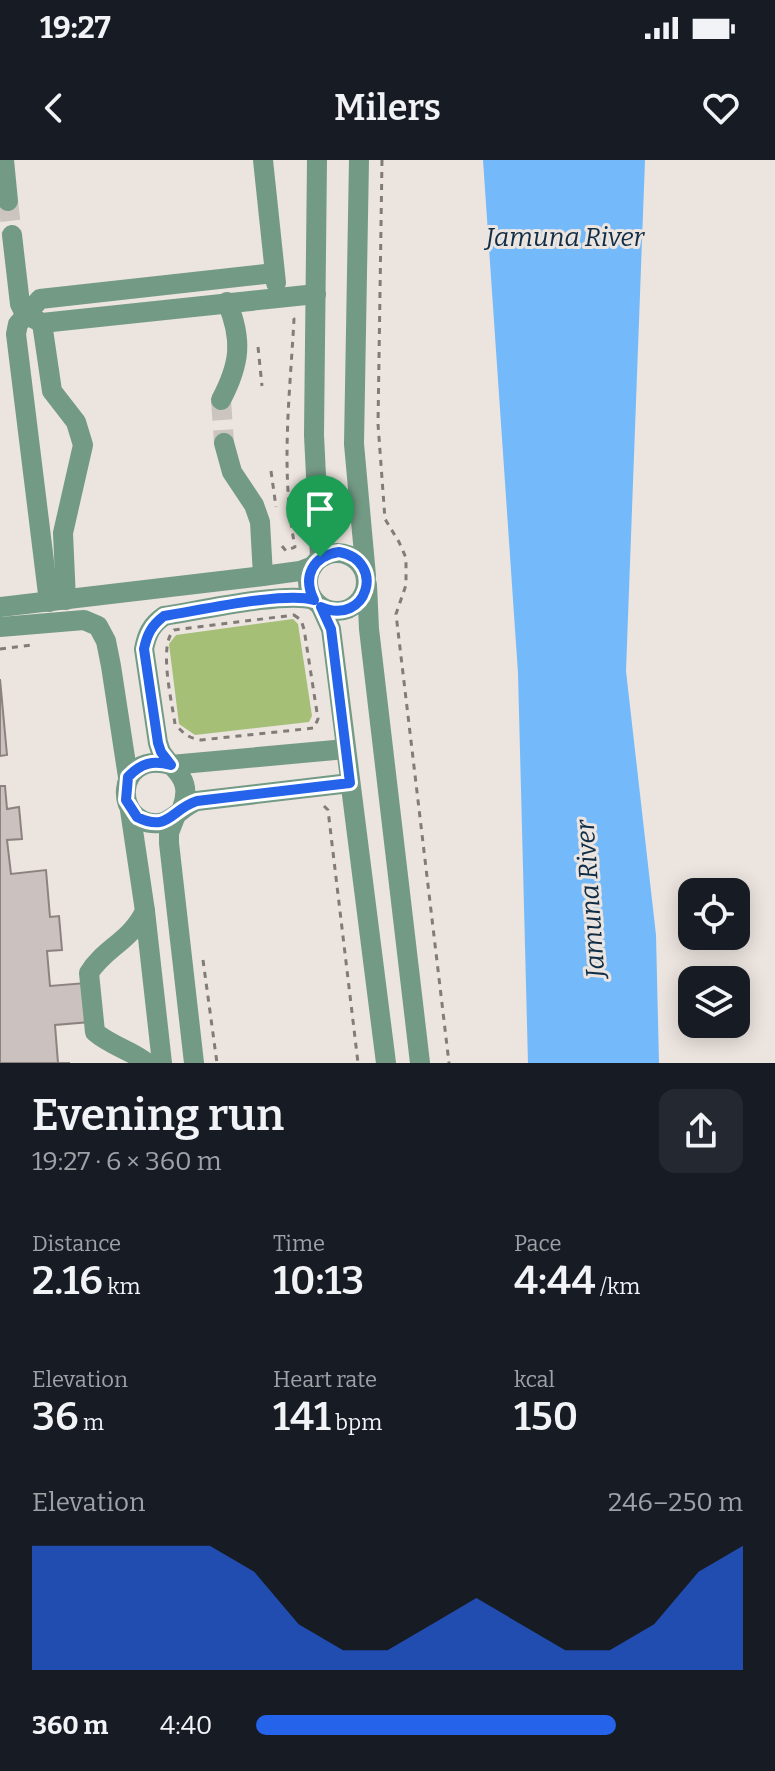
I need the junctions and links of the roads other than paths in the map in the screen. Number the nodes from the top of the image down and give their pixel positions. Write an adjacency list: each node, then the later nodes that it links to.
1 (4, 160): 5 (lane)
2 (263, 160): 7 (lane)
3 (317, 160): 9 (lane)
4 (359, 160): 17 (lane)
5 (8, 201)
6 (12, 235): 8 (lane)
7 (274, 273): 11 (lane); 12 (lane)
8 (9, 294): 12 (lane)
9 (316, 294): 11 (lane); 15 (lane)
10 (227, 302): 11 (lane); 12 (lane); 13 (lane)
11 (284, 305)
12 (33, 319): 18 (lane); 18 (lane)
13 (221, 400)
14 (224, 443): 16 (lane)
15 (316, 561): 16 (lane); 17 (lane); 19 (lane)
16 (263, 576): 18 (lane)
17 (367, 580): 19 (lane); 33 (lane)
18 (58, 601): 20 (lane)
19 (317, 603): 22 (lane); 23 (lane)
20 (0, 607)
21 (0, 627): 24 (lane)
22 (346, 749): 23 (lane); 25 (lane)
23 (171, 765): 24 (lane); 27 (lane)
24 (128, 777): 26 (lane)
25 (350, 783): 27 (lane); 32 (lane)
26 (130, 810): 27 (lane); 28 (lane)
27 (179, 812): 31 (lane)
28 (145, 911): 29 (lane); 30 (lane)
29 (147, 1063)
30 (162, 1063)
31 (194, 1063)
32 (386, 1063)
33 (420, 1063)

